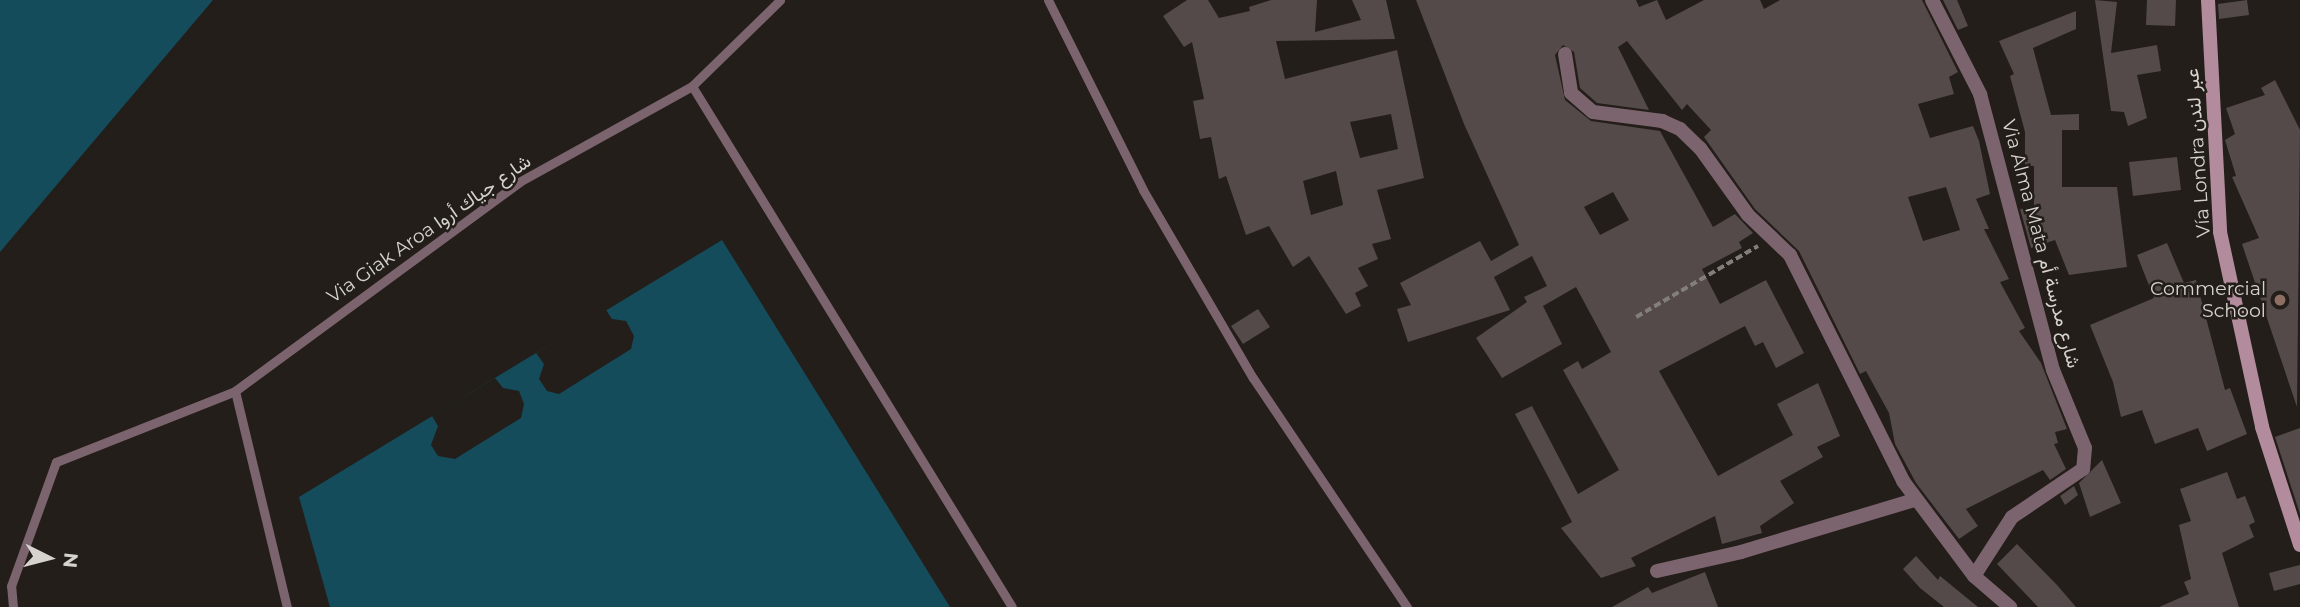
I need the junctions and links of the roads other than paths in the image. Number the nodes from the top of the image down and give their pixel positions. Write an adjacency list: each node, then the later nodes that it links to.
1 (780, 0): 6 (lane, Via Giak Aroa شارع جياك أروا)
2 (1048, 0): 15 (lane)
3 (1932, 0): 11 (street, Via Alma Mata شارع مدرسة أم)
4 (2208, 0): 9 (main road, Vía Londra عبر لندن)
5 (1565, 54): 8 (street)
6 (692, 86): 7 (lane, Via Giak Aroa شارع جياك أروا); 14 (lane)
7 (235, 391): 12 (lane, Via Giak Aroa شارع جياك أروا); 13 (lane)
8 (1914, 500): 10 (street); 11 (street)
9 (2300, 545)
10 (1657, 571)
11 (1973, 576): 16 (street)
12 (13, 607)
13 (287, 607)
14 (1012, 607)
15 (1407, 607)
16 (2010, 607)

